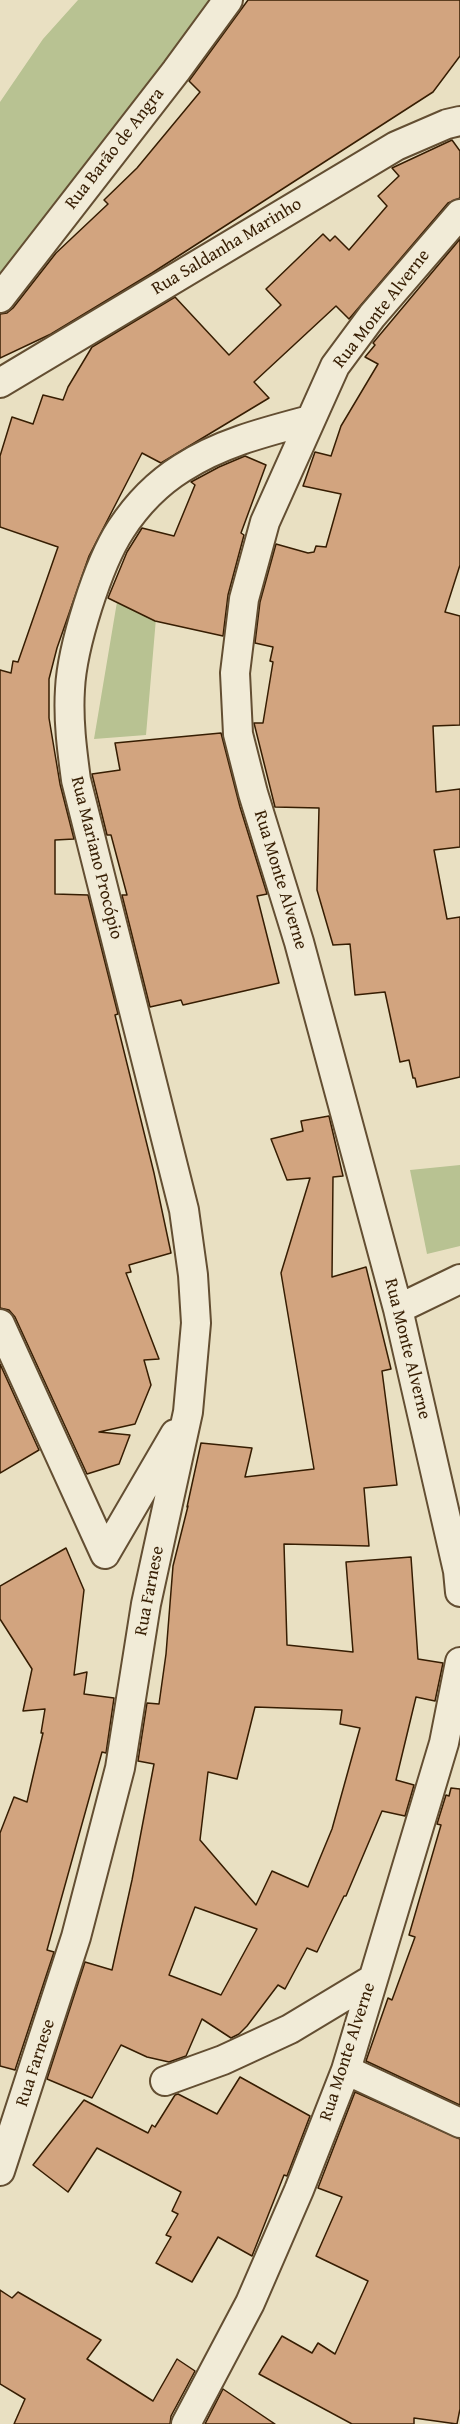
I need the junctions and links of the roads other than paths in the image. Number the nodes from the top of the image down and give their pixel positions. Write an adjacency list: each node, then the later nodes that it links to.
1 (228, 0): 4 (street, Rua Barão de Angra)
2 (460, 121): 5 (street, Rua Saldanha Marinho)
3 (460, 214): 6 (street, Rua Monte Alverne)
4 (0, 298)
5 (0, 383)
6 (310, 420): 8 (street, Rua Monte Alverne); 10 (street, Rua Mariano Procópio)
7 (460, 1279): 8 (street)
8 (398, 1309): 11 (street, Rua Monte Alverne)
9 (0, 1324): 10 (street)
10 (188, 1412): 17 (street, Rua Farnese)
11 (460, 1592)
12 (460, 1662): 13 (street, Rua Monte Alverne)
13 (373, 1979): 14 (street, Rua Monte Alverne); 15 (street)
14 (346, 2070): 16 (street); 18 (street, Rua Monte Alverne)
15 (165, 2081)
16 (460, 2123)
17 (0, 2171)
18 (186, 2424)

